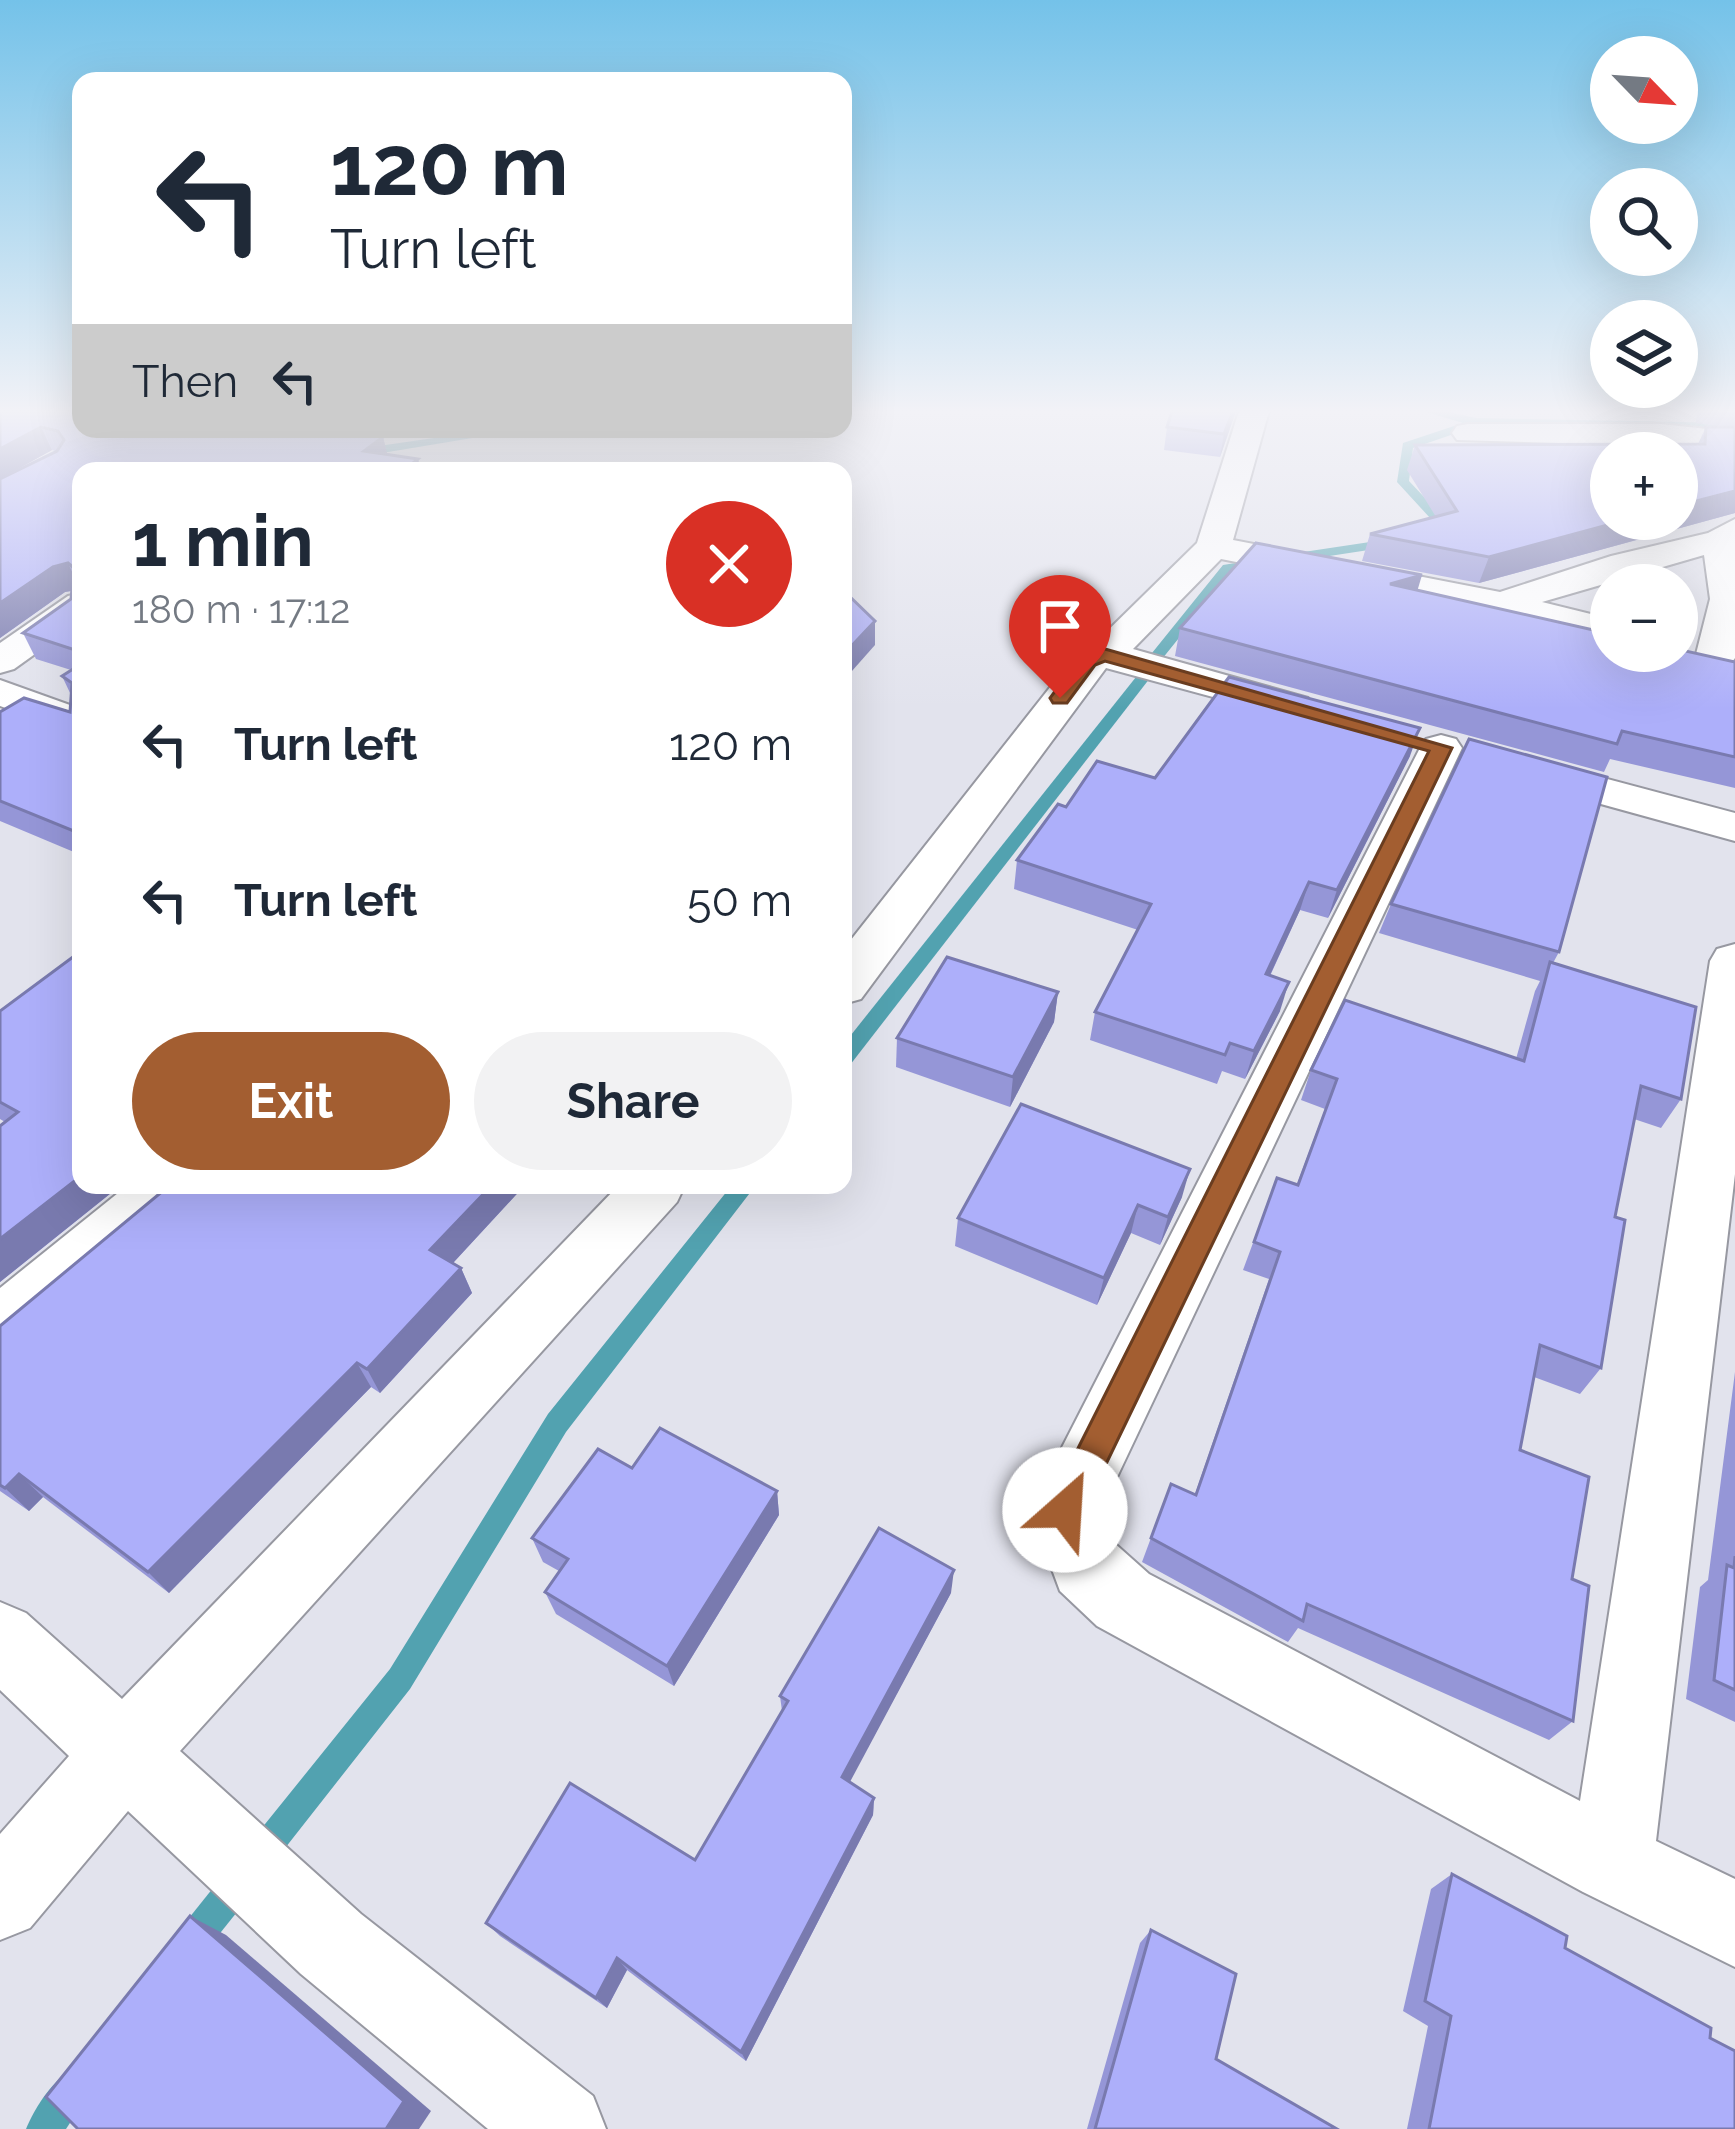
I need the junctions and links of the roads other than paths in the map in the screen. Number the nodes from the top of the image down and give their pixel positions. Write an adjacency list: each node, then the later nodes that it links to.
1 (1225, 510): 3 (street)
2 (1728, 535): 4 (street); 8 (street)
3 (1213, 548): 4 (street); 7 (street)
4 (1502, 603): 6 (street)
5 (72, 610): 9 (street)
6 (1590, 626)
7 (1105, 655): 11 (street); 15 (street)
8 (1709, 656)
9 (0, 661)
10 (0, 692): 12 (street)
11 (1333, 718)
12 (72, 720)
13 (1735, 827): 21 (street)
14 (1735, 961): 21 (street)
15 (852, 974)
16 (158, 1194): 18 (street)
17 (648, 1194): 20 (street)
18 (0, 1326)
19 (0, 1640): 20 (street)
20 (123, 1755): 22 (street); 24 (street)
21 (1612, 1863): 23 (street)
22 (0, 1898)
23 (1735, 1924)
24 (552, 2127)

